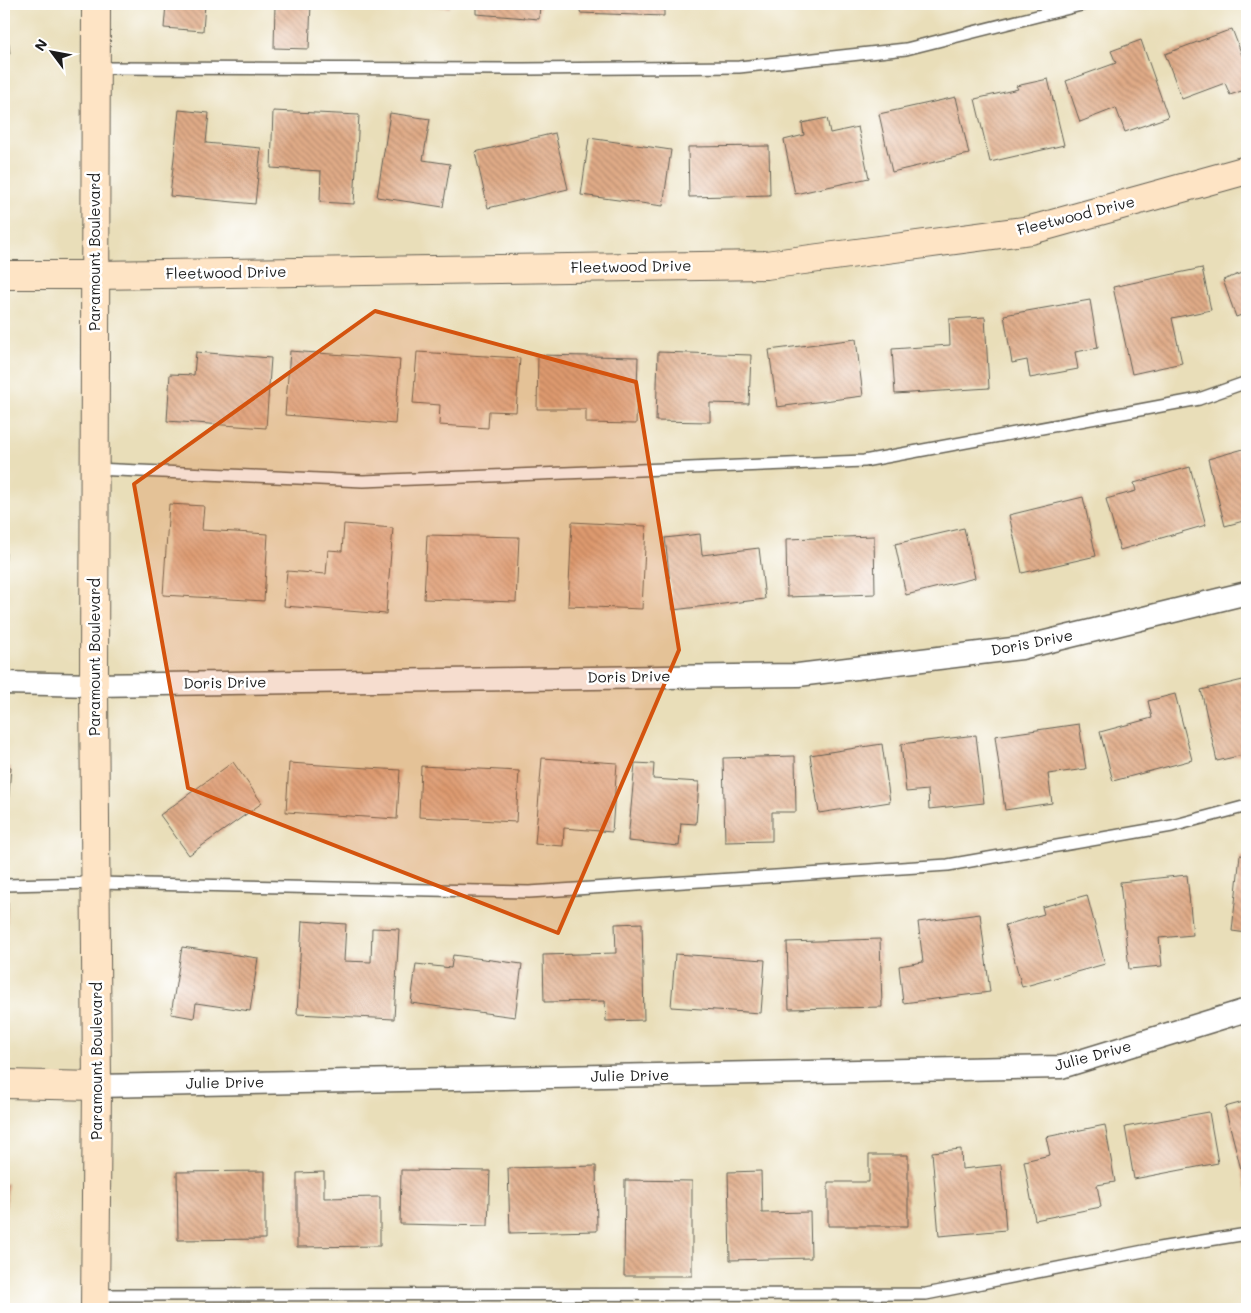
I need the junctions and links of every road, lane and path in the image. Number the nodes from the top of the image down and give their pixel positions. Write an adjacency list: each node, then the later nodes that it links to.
1 (96, 4): 3 (street, Paramount Boulevard)
2 (1085, 4): 3 (lane)
3 (96, 68): 6 (street, Paramount Boulevard)
4 (1247, 170): 6 (street, Fleetwood Drive)
5 (4, 275): 6 (street, Fleetwood Drive)
6 (95, 275): 8 (street, Paramount Boulevard)
7 (1247, 382): 8 (lane)
8 (94, 470): 11 (street, Paramount Boulevard)
9 (1247, 593): 11 (street, Doris Drive)
10 (4, 683): 11 (street, Doris Drive)
11 (94, 685): 13 (street, Paramount Boulevard)
12 (1247, 806): 13 (lane)
13 (96, 883): 14 (lane); 17 (street, Paramount Boulevard)
14 (4, 885)
15 (1247, 1010): 17 (street, Julie Drive)
16 (4, 1084): 17 (street, Julie Drive)
17 (97, 1086): 19 (street, Paramount Boulevard)
18 (1247, 1234): 19 (lane)
19 (95, 1302)

